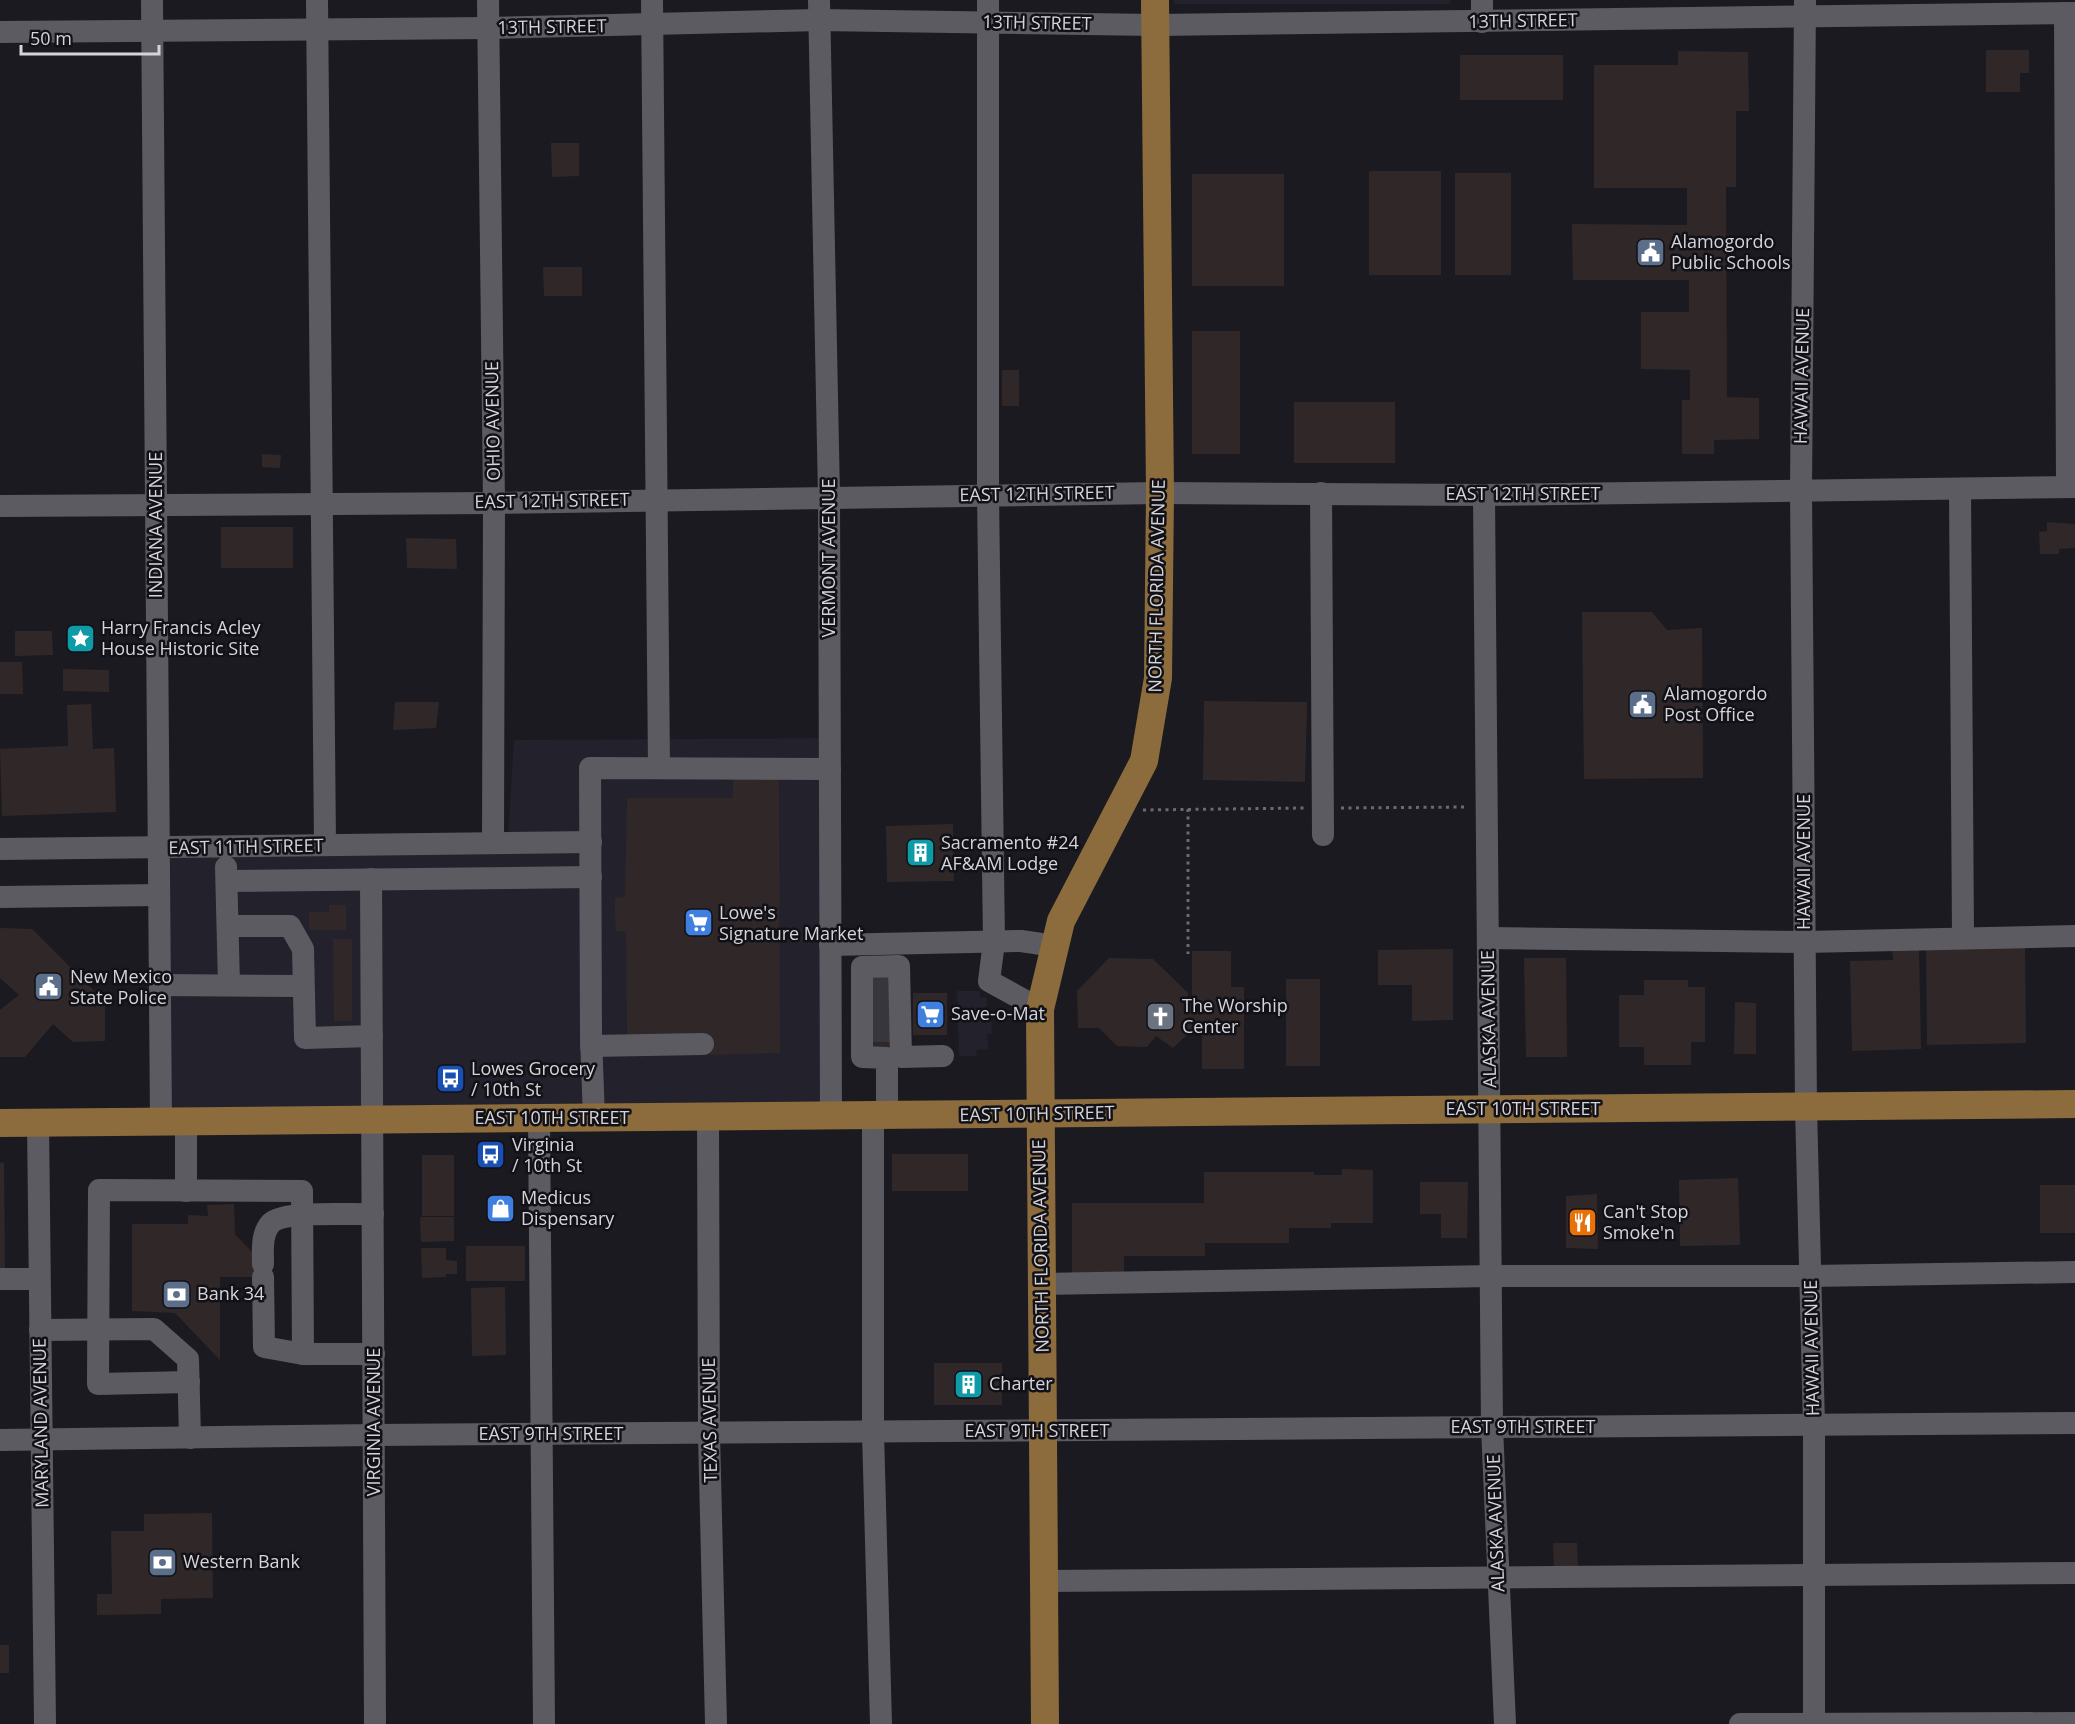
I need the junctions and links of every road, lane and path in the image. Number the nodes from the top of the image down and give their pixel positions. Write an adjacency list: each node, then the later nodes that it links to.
1 (152, 0): 17 (street, INDIANA AVENUE)
2 (317, 0): 16 (street)
3 (488, 0): 15 (street, OHIO AVENUE)
4 (652, 0): 14 (street)
5 (988, 0): 13 (street)
6 (1805, 7): 7 (street, 13TH STREET); 8 (street, 13TH STREET); 21 (street, HAWAII AVENUE)
7 (2036, 7): 12 (street, 13TH STREET)
8 (1644, 9): 10 (street, 13TH STREET)
9 (819, 10): 13 (street, 13TH STREET); 14 (street, 13TH STREET); 26 (street, VERMONT AVENUE)
10 (1482, 11): 11 (street, 13TH STREET)
11 (1155, 12): 13 (street, 13TH STREET); 22 (main road, NORTH FLORIDA AVENUE)
12 (2070, 13): 19 (street)
13 (989, 22): 23 (street)
14 (652, 24): 15 (street, 13TH STREET); 27 (street)
15 (488, 28): 16 (street, 13TH STREET); 28 (street, OHIO AVENUE)
16 (317, 29): 17 (street, 13TH STREET); 29 (street)
17 (152, 30): 18 (street, 13TH STREET); 30 (street, INDIANA AVENUE)
18 (0, 32)
19 (2071, 487): 20 (street, EAST 12TH STREET)
20 (1960, 489): 21 (street, EAST 12TH STREET); 50 (street)
21 (1801, 490): 25 (street, EAST 12TH STREET); 52 (street, HAWAII AVENUE)
22 (1160, 492): 23 (street, EAST 12TH STREET); 24 (street, EAST 12TH STREET); 55 (main road, NORTH FLORIDA AVENUE)
23 (988, 494): 26 (street, EAST 12TH STREET); 51 (street)
24 (1321, 494): 25 (street, EAST 12TH STREET); 35 (street)
25 (1485, 495): 49 (street, ALASKA AVENUE)
26 (829, 496): 27 (street, EAST 12TH STREET); 33 (street, VERMONT AVENUE)
27 (655, 499): 28 (street, EAST 12TH STREET); 32 (street)
28 (494, 503): 29 (street, EAST 12TH STREET); 36 (street, OHIO AVENUE)
29 (322, 504): 30 (street, EAST 12TH STREET); 38 (street)
30 (156, 505): 31 (street, EAST 12TH STREET); 40 (street, INDIANA AVENUE)
31 (0, 506)
32 (659, 768): 33 (street); 37 (street)
33 (830, 769): 54 (street, VERMONT AVENUE)
34 (1188, 809): 56 (path)
35 (1323, 835)
36 (493, 842): 37 (street, EAST 11TH STREET); 38 (street, EAST 11TH STREET)
37 (591, 842): 42 (street)
38 (325, 845): 39 (street, EAST 11TH STREET)
39 (226, 847): 40 (street, EAST 11TH STREET); 44 (street)
40 (159, 848): 41 (street, EAST 11TH STREET); 45 (street, INDIANA AVENUE)
41 (0, 849)
42 (591, 877): 43 (street); 66 (street)
43 (371, 879): 44 (street); 63 (street, VIRGINIA AVENUE)
44 (226, 881): 47 (street)
45 (159, 895): 46 (street); 58 (street, INDIANA AVENUE)
46 (0, 897)
47 (228, 926): 59 (street); 60 (street)
48 (2075, 936): 50 (street)
49 (1489, 938): 52 (street); 71 (street, ALASKA AVENUE)
50 (1963, 938): 52 (street)
51 (994, 942): 55 (street); 61 (street); 62 (street)
52 (1805, 942): 70 (street, HAWAII AVENUE)
53 (861, 944): 54 (street); 61 (street); 61 (street)
54 (830, 945): 57 (street, VERMONT AVENUE)
55 (1055, 946): 62 (main road, NORTH FLORIDA AVENUE)
56 (1188, 954)
57 (831, 974): 61 (street); 65 (street, VERMONT AVENUE)
58 (160, 985): 59 (street); 79 (street, INDIANA AVENUE)
59 (229, 986): 60 (street)
60 (303, 986): 63 (street)
61 (880, 1001): 65 (street); 68 (street); 68 (street)
62 (1040, 1009): 72 (main road, NORTH FLORIDA AVENUE)
63 (372, 1036): 78 (street, VIRGINIA AVENUE)
64 (703, 1044): 66 (street)
65 (831, 1044): 74 (street, VERMONT AVENUE)
66 (591, 1046): 77 (street)
67 (943, 1056): 68 (street)
68 (894, 1057): 73 (street)
69 (2075, 1104): 70 (main road, EAST 10TH STREET)
70 (1806, 1107): 71 (main road, EAST 10TH STREET); 87 (street, HAWAII AVENUE)
71 (1490, 1110): 72 (main road, EAST 10TH STREET); 86 (street, ALASKA AVENUE)
72 (1040, 1114): 73 (main road, EAST 10TH STREET); 90 (main road, NORTH FLORIDA AVENUE)
73 (880, 1115): 74 (main road, EAST 10TH STREET); 100 (street)
74 (831, 1116): 75 (main road, EAST 10TH STREET)
75 (708, 1117): 77 (main road, EAST 10TH STREET); 102 (street, TEXAS AVENUE)
76 (539, 1118): 77 (main road, EAST 10TH STREET); 78 (main road, EAST 10TH STREET); 101 (street)
77 (594, 1118)
78 (373, 1120): 79 (main road, EAST 10TH STREET); 83 (street, VIRGINIA AVENUE)
79 (173, 1122): 81 (main road, EAST 10TH STREET); 82 (street, INDIANA AVENUE)
80 (0, 1123): 81 (main road, EAST 10TH STREET)
81 (38, 1123): 89 (street, MARYLAND AVENUE)
82 (186, 1191): 84 (street); 91 (street)
83 (373, 1214): 84 (street); 94 (street, VIRGINIA AVENUE)
84 (302, 1216): 93 (street); 93 (street)
85 (2075, 1272): 87 (street)
86 (1491, 1276): 87 (street); 90 (street); 98 (street, ALASKA AVENUE)
87 (1810, 1276): 97 (street, HAWAII AVENUE)
88 (0, 1279): 89 (street)
89 (39, 1279): 92 (street, MARYLAND AVENUE)
90 (1041, 1284): 99 (main road, NORTH FLORIDA AVENUE)
91 (99, 1329): 92 (street); 95 (street); 95 (street)
92 (40, 1330): 106 (street, MARYLAND AVENUE)
93 (303, 1354): 94 (street)
94 (374, 1354): 103 (street, VIRGINIA AVENUE)
95 (189, 1382): 104 (street)
96 (2075, 1423): 97 (street, EAST 9TH STREET)
97 (1814, 1425): 98 (street, EAST 9TH STREET); 108 (street, HAWAII AVENUE)
98 (1492, 1427): 99 (street, EAST 9TH STREET); 109 (street, ALASKA AVENUE)
99 (1042, 1431): 100 (street, EAST 9TH STREET); 110 (main road, NORTH FLORIDA AVENUE)
100 (873, 1432): 102 (street, EAST 9TH STREET); 116 (street)
101 (543, 1434): 102 (street, EAST 9TH STREET); 103 (street, EAST 9TH STREET); 114 (street)
102 (709, 1434): 115 (street, TEXAS AVENUE)
103 (374, 1435): 104 (street, EAST 9TH STREET); 113 (street, VIRGINIA AVENUE)
104 (190, 1438): 106 (street, EAST 9TH STREET)
105 (0, 1440): 106 (street, EAST 9TH STREET)
106 (41, 1440): 112 (street, MARYLAND AVENUE)
107 (2075, 1573): 108 (street)
108 (1814, 1574): 109 (street); 120 (street, HAWAII AVENUE)
109 (1498, 1579): 110 (street); 118 (street, ALASKA AVENUE)
110 (1044, 1581): 117 (main road, NORTH FLORIDA AVENUE)
111 (2075, 1723): 120 (street)
112 (45, 1724)
113 (375, 1724)
114 (544, 1724)
115 (716, 1724)
116 (881, 1724)
117 (1045, 1724)
118 (1505, 1724)
119 (1740, 1724): 120 (street)
120 (1814, 1724)

